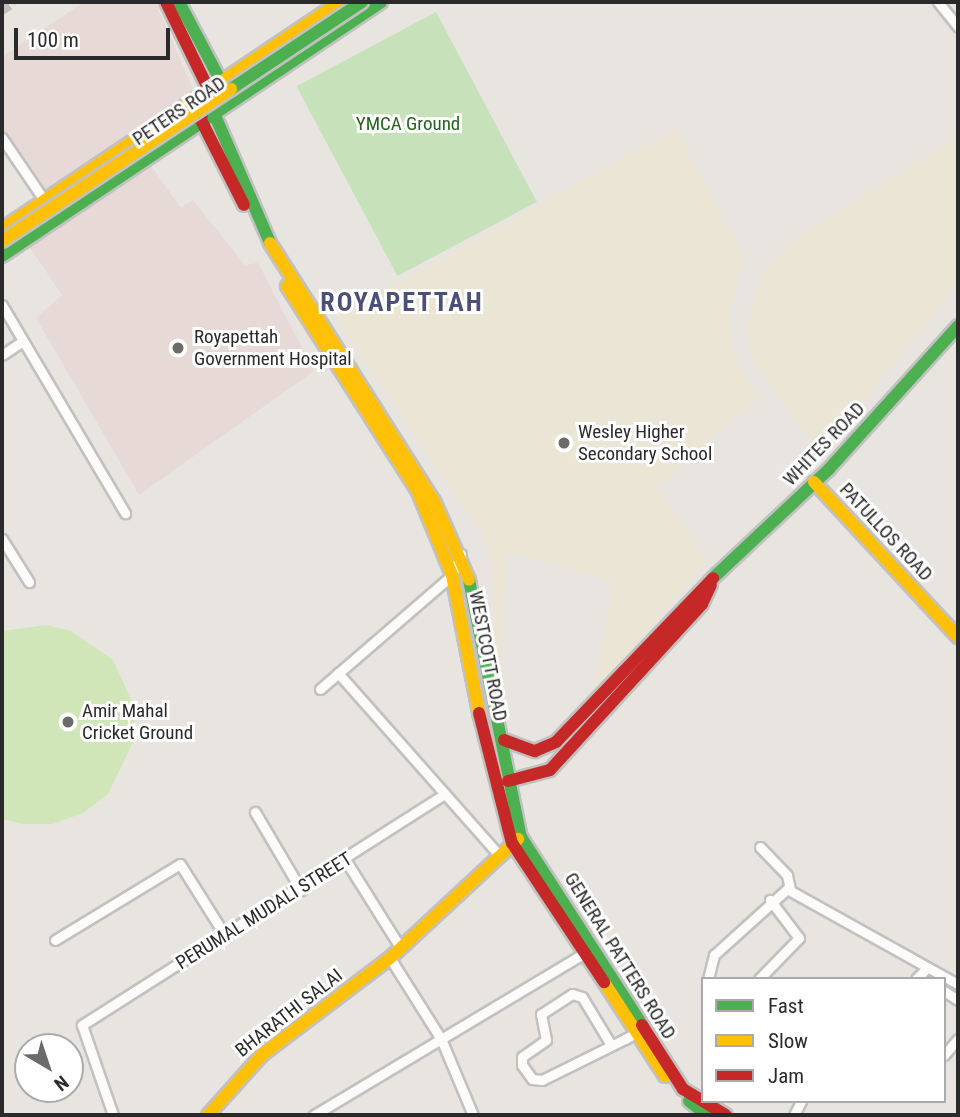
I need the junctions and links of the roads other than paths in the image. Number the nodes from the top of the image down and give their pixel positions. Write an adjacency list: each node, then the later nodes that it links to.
1 (340, 2): 7 (main road, PETERS ROAD)
2 (362, 2): 15 (main road, bridge)
3 (381, 2): 9 (main road, PETERS ROAD)
4 (937, 2): 6 (street)
5 (177, 5): 7 (main road); 8 (main road)
6 (958, 27)
7 (219, 78): 8 (main road, PETERS ROAD); 9 (main road)
8 (207, 86): 10 (main road); 12 (main road, PETERS ROAD)
9 (213, 111): 10 (main road, PETERS ROAD); 24 (main road, WESTCOTT ROAD)
10 (201, 120): 13 (main road, PETERS ROAD); 25 (main road, WESTCOTT ROAD)
11 (2, 138): 12 (street)
12 (44, 200): 13 (street); 14 (main road, PETERS ROAD)
13 (55, 219): 16 (main road, PETERS ROAD)
14 (2, 229)
15 (2, 241)
16 (2, 256)
17 (2, 305): 19 (street)
18 (958, 326): 21 (main road, WHITES ROAD)
19 (23, 341): 20 (street); 22 (street)
20 (2, 355)
21 (814, 482): 27 (main road, WHITES ROAD); 28 (main road, PATULLOS ROAD)
22 (125, 513)
23 (2, 539): 26 (street)
24 (461, 554): 25 (street); 31 (main road, WESTCOTT ROAD)
25 (452, 575): 29 (street); 33 (main road, WESTCOTT ROAD)
26 (29, 582)
27 (711, 584): 31 (main road, WHITES ROAD); 32 (main road, WHITES ROAD)
28 (958, 637)
29 (338, 673): 30 (street); 34 (street)
30 (320, 689)
31 (504, 740): 32 (main road, WESTCOTT ROAD)
32 (513, 779): 33 (main road); 36 (main road, WESTCOTT ROAD)
33 (497, 783): 36 (main road, WESTCOTT ROAD)
34 (445, 794): 38 (street); 39 (street, PERUMAL MUDALI STREET)
35 (255, 812): 41 (street)
36 (517, 840): 38 (main road, BHARATHI SALAI); 46 (main road, GENERAL PATTERS ROAD); 56 (main road, GENERAL PATTERS ROAD)
37 (760, 848): 40 (street)
38 (499, 855): 45 (main road, BHARATHI SALAI)
39 (346, 861): 41 (street, PERUMAL MUDALI STREET); 45 (street)
40 (790, 889): 42 (street); 48 (street)
41 (301, 890): 43 (street, PERUMAL MUDALI STREET)
42 (770, 900): 49 (street); 50 (street)
43 (224, 934): 44 (street); 57 (street, PERUMAL MUDALI STREET)
44 (55, 940)
45 (400, 947): 47 (main road, BHARATHI SALAI)
46 (581, 955): 51 (main road, GENERAL PATTERS ROAD); 52 (street)
47 (390, 958): 52 (street); 58 (main road, BHARATHI SALAI)
48 (922, 975)
49 (708, 977)
50 (762, 977)
51 (634, 1034): 54 (street); 56 (main road, GENERAL PATTERS ROAD)
52 (441, 1039): 59 (street); 60 (street)
53 (958, 1039): 55 (street)
54 (611, 1045): 54 (street)
55 (946, 1053)
56 (701, 1109): 61 (main road, GENERAL PATTERS ROAD)
57 (113, 1115)
58 (208, 1115)
59 (314, 1115)
60 (473, 1115)
61 (726, 1115)

